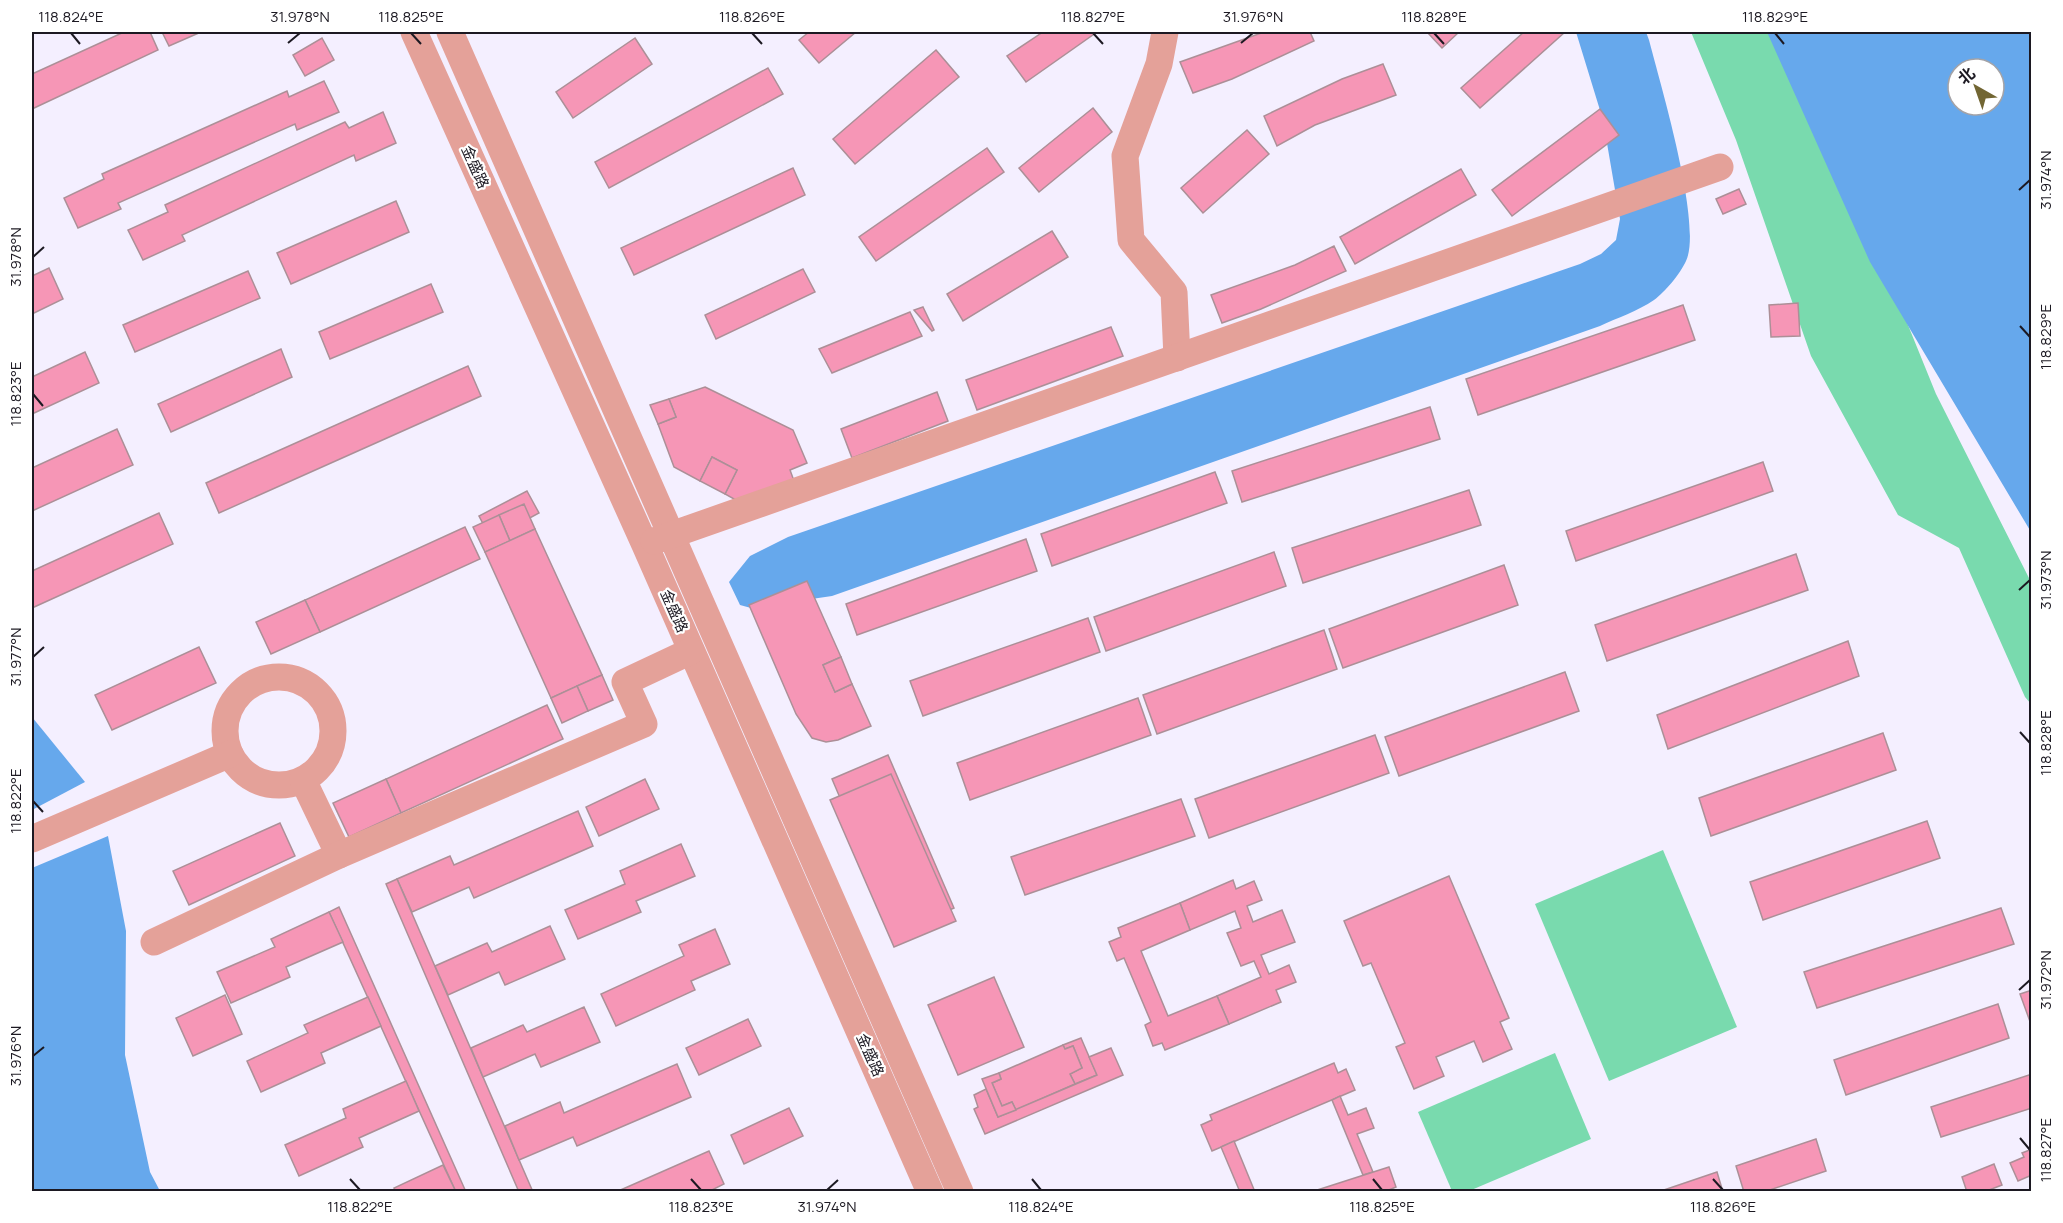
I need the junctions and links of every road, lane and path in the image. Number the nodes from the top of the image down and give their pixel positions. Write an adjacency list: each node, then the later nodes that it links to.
1 (414, 32): 7 (street, 金盛路)
2 (450, 32): 6 (street, 金盛路)
3 (1165, 32): 5 (street)
4 (1720, 166): 5 (street)
5 (1177, 358): 6 (street)
6 (672, 535): 7 (street); 15 (street, 金盛路)
7 (645, 545): 8 (street, 金盛路)
8 (692, 651): 12 (street); 14 (street, 金盛路)
9 (230, 754): 10 (street); 10 (street); 11 (street)
10 (303, 780): 12 (street)
11 (32, 839)
12 (339, 855): 13 (street)
13 (154, 942)
14 (930, 1191)
15 (960, 1191)

